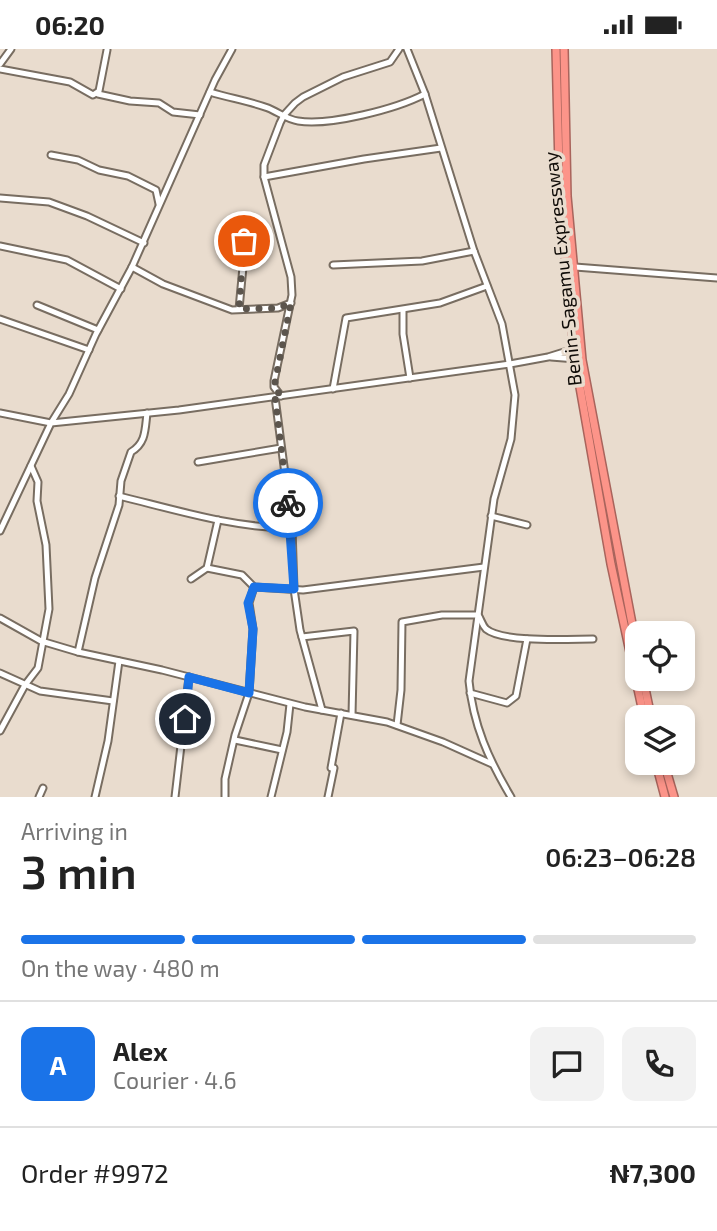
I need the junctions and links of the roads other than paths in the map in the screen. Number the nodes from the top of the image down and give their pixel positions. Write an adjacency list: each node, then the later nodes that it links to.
1 (11, 49): 8 (street)
2 (232, 49): 9 (street)
3 (399, 49): 13 (street)
4 (407, 49): 11 (street)
5 (555, 49): 35 (highway)
6 (564, 49): 25 (highway, Benin-Sagamu Expressway)
7 (107, 50): 10 (street)
8 (0, 67): 10 (street)
9 (210, 92): 12 (street); 13 (street)
10 (98, 94): 12 (street)
11 (425, 94): 13 (street); 14 (street)
12 (200, 115): 18 (street)
13 (284, 115): 16 (street)
14 (442, 148): 16 (street); 22 (street)
15 (51, 155): 18 (street)
16 (264, 177): 29 (street)
17 (0, 198): 20 (street)
18 (159, 204): 20 (street)
19 (233, 236): 31 (street)
20 (144, 243): 24 (street)
21 (0, 246): 28 (street)
22 (474, 251): 23 (street); 27 (street)
23 (333, 265)
24 (132, 267): 28 (street); 31 (street)
25 (575, 267): 26 (street); 35 (highway, Benin-Sagamu Expressway)
26 (717, 278)
27 (487, 286): 32 (street); 39 (street)
28 (121, 289): 34 (street)
29 (291, 303): 31 (street); 42 (street)
30 (37, 305): 34 (street)
31 (239, 309)
32 (403, 310): 40 (street); 41 (street)
33 (0, 320): 36 (street)
34 (98, 330): 36 (street)
35 (577, 348): 37 (street); 38 (highway)
36 (89, 350): 45 (street)
37 (548, 357): 38 (street); 39 (street)
38 (579, 359): 63 (highway, Benin-Sagamu Expressway); 79 (highway)
39 (510, 364): 40 (street); 51 (street)
40 (410, 378): 41 (street)
41 (333, 389): 42 (street)
42 (278, 396): 44 (street); 46 (street)
43 (0, 413): 45 (street)
44 (147, 413): 45 (street); 50 (street)
45 (51, 423): 48 (street)
46 (281, 448): 47 (street); 54 (street)
47 (198, 462)
48 (31, 466): 55 (street); 67 (street)
49 (127, 495): 52 (street)
50 (119, 496): 52 (street); 69 (street)
51 (491, 516): 53 (street); 56 (street)
52 (219, 520): 54 (street); 57 (street)
53 (527, 525)
54 (292, 528): 60 (street)
55 (0, 531)
56 (484, 567): 60 (street); 61 (street)
57 (207, 568): 58 (street); 59 (street)
58 (191, 579)
59 (254, 587): 60 (street); 75 (street)
60 (294, 589): 64 (street)
61 (478, 615): 65 (street); 76 (street); 83 (street)
62 (0, 618): 67 (street)
63 (631, 621)
64 (302, 637): 80 (street); 82 (street)
65 (527, 639): 66 (street); 76 (street)
66 (593, 639)
67 (41, 641): 68 (street); 70 (street)
68 (52, 645): 69 (street); 70 (street)
69 (78, 652): 71 (street)
70 (41, 653): 74 (street)
71 (119, 661): 73 (street); 77 (street)
72 (0, 673): 74 (street)
73 (189, 677): 75 (street); 93 (street)
74 (24, 685): 77 (street); 84 (street)
75 (249, 693): 78 (street); 85 (street)
76 (470, 693): 87 (street)
77 (113, 701): 92 (street)
78 (290, 704): 80 (street); 86 (street)
79 (641, 705)
80 (322, 710): 81 (street)
81 (341, 713): 82 (street); 96 (street)
82 (352, 715): 83 (street)
83 (397, 725): 87 (street)
84 (0, 731)
85 (235, 740): 86 (street); 94 (street)
86 (282, 750): 95 (street)
87 (492, 764): 97 (street)
88 (659, 775): 98 (highway)
89 (668, 775): 99 (highway)
90 (43, 788): 91 (street)
91 (39, 797)
92 (95, 797)
93 (175, 797)
94 (225, 797)
95 (271, 797)
96 (328, 797)
97 (511, 797)
98 (665, 797)
99 (674, 797)

